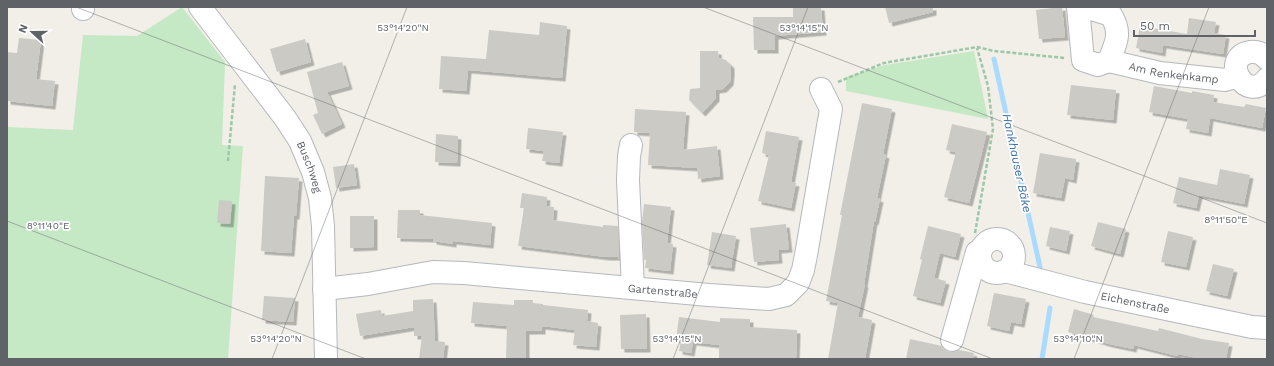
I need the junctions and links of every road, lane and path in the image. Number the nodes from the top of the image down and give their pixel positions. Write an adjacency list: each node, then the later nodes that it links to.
1 (200, 7): 8 (street, Buschweg)
2 (1078, 7): 6 (street)
3 (1085, 7): 7 (street)
4 (977, 47): 6 (path); 11 (path); 14 (path)
5 (1267, 59): 9 (street)
6 (1084, 60): 7 (street, Am Renkenkamp)
7 (1109, 61): 9 (street, Am Renkenkamp)
8 (242, 62): 13 (path); 16 (street, Buschweg)
9 (1238, 76): 10 (street)
10 (1267, 79)
11 (821, 89): 15 (street, Gartenstraße)
12 (631, 146): 15 (street)
13 (228, 161)
14 (981, 250): 17 (street, Eichenstraße); 18 (street)
15 (633, 288): 16 (street, Gartenstraße)
16 (324, 289): 19 (street, Buschweg)
17 (1267, 328)
18 (952, 340)
19 (326, 359)

